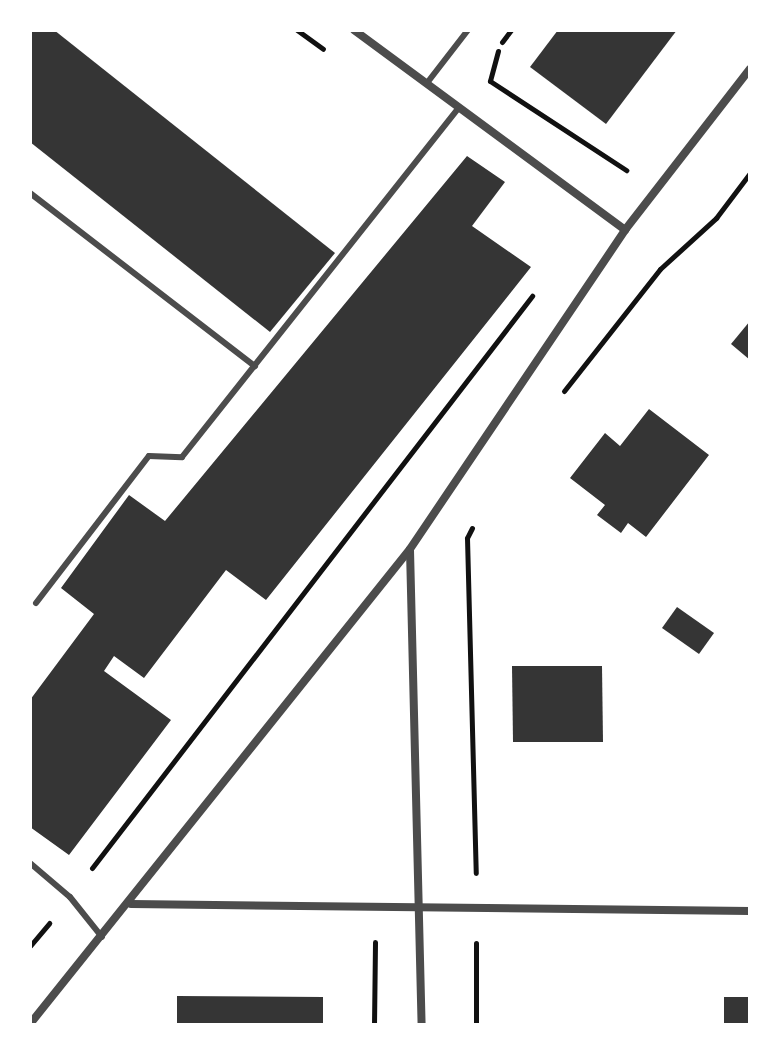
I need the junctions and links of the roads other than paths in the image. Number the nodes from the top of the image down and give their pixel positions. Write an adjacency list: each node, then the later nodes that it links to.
1 (354, 30): 4 (street)
2 (468, 30): 4 (lane)
3 (750, 69): 7 (street)
4 (427, 83): 5 (street)
5 (459, 108): 7 (street); 8 (lane)
6 (30, 193): 8 (lane)
7 (625, 230): 9 (street)
8 (255, 366): 10 (lane)
9 (410, 549): 12 (street); 13 (street)
10 (36, 603)
11 (30, 863): 15 (lane)
12 (131, 904): 13 (street); 15 (street)
13 (422, 908): 14 (street); 17 (street)
14 (750, 911)
15 (102, 937): 16 (street)
16 (30, 1024)
17 (422, 1025)

